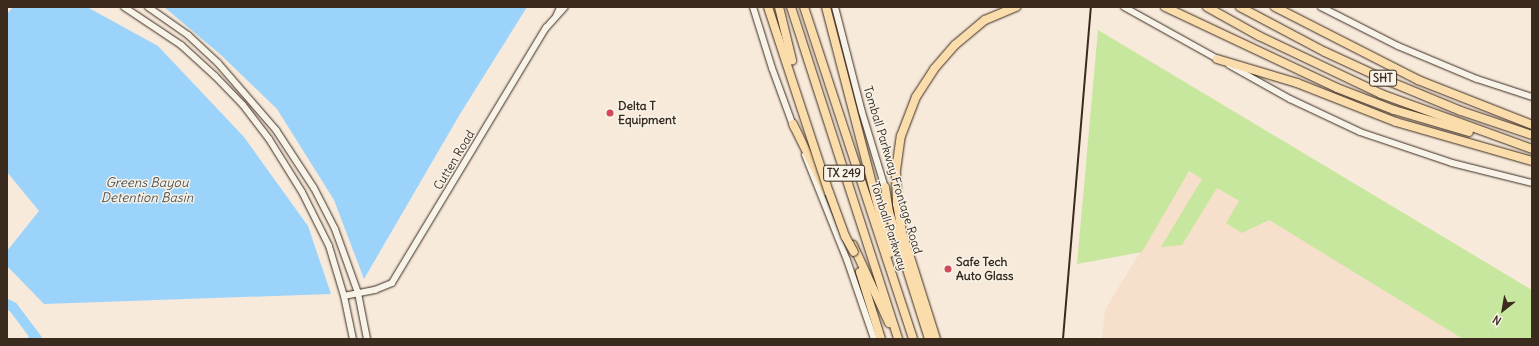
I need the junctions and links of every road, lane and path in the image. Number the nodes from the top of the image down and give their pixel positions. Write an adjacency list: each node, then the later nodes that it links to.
1 (124, 7): 34 (main road)
2 (148, 7): 33 (main road)
3 (559, 7): 20 (street, Cutten Road)
4 (565, 7): 20 (street, Cutten Road)
5 (753, 7): 24 (main road)
6 (768, 7): 32 (highway, bridge)
7 (779, 7): 32 (highway, bridge)
8 (791, 7): 36 (highway, TX 249)
9 (804, 7): 35 (highway, Tomball Parkway / TX 249)
10 (826, 7): 35 (highway)
11 (835, 7): 31 (main road, Tomball Parkway Frontage Road)
12 (1016, 7): 42 (highway)
13 (1124, 7): 21 (main road)
14 (1165, 7): 26 (highway)
15 (1207, 7): 26 (highway, SHT)
16 (1240, 7): 27 (highway, SHT)
17 (1275, 7): 23 (highway)
18 (1285, 7): 23 (highway)
19 (1321, 7): 22 (main road)
20 (554, 18): 33 (street, Cutten Road)
21 (1217, 59): 29 (highway); 30 (main road)
22 (1532, 97)
23 (1468, 100): 25 (highway)
24 (793, 124): 36 (highway); 39 (main road)
25 (1532, 125)
26 (1488, 135): 28 (highway, SHT)
27 (1532, 135)
28 (1532, 149)
29 (1532, 161)
30 (1532, 183)
31 (885, 187): 41 (highway); 42 (main road, Tomball Parkway Frontage Road)
32 (854, 252): 40 (highway)
33 (358, 293): 34 (street, Cutten Road); 38 (main road)
34 (344, 296): 37 (main road)
35 (912, 336)
36 (897, 337)
37 (353, 339)
38 (367, 339)
39 (874, 339)
40 (881, 339)
41 (929, 339)
42 (935, 339)

